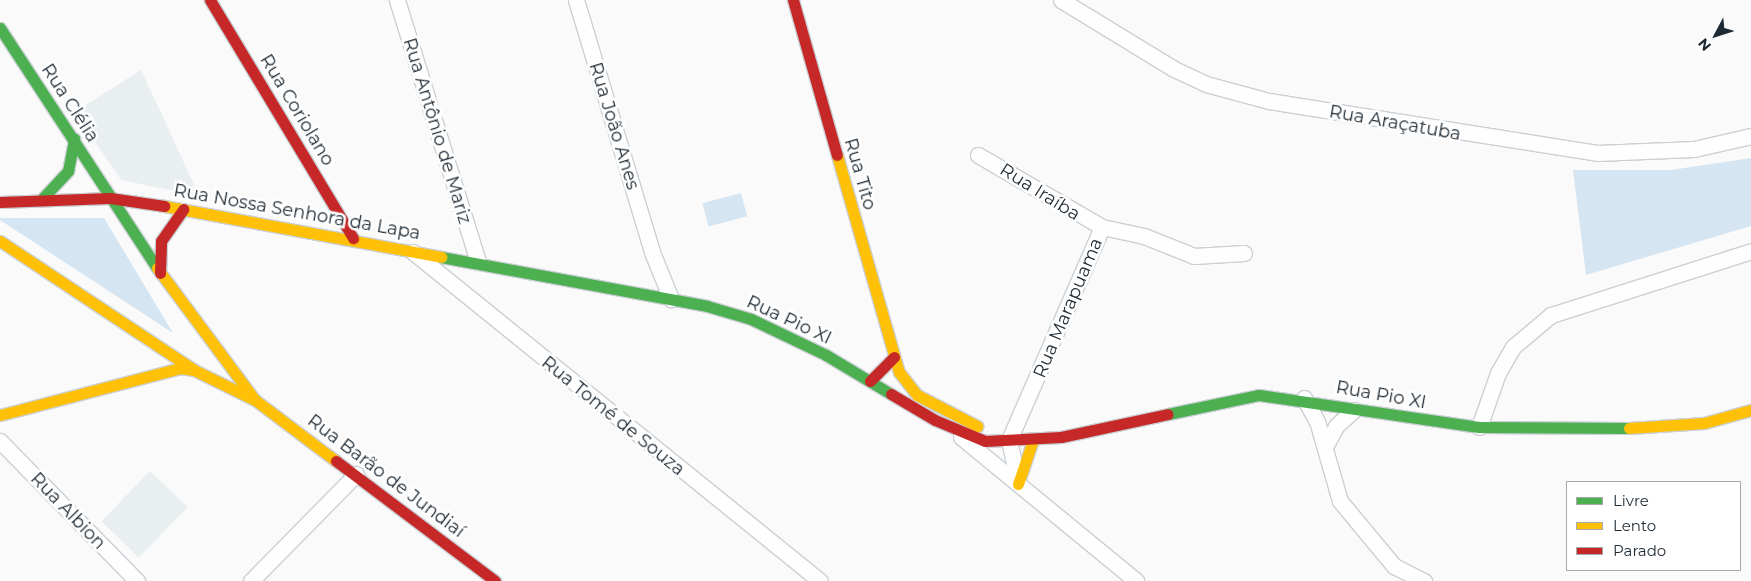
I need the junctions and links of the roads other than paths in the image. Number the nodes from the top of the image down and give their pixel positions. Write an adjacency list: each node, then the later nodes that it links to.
1 (210, 0): 15 (main road, Rua Coriolano)
2 (397, 0): 20 (street, Rua Antônio de Mariz)
3 (576, 0): 22 (street, Rua João Anes)
4 (793, 0): 23 (main road, Rua Tito)
5 (1061, 0): 7 (street, Rua Araçatuba)
6 (0, 28): 8 (main road, Rua Clélia)
7 (1751, 136)
8 (74, 139): 10 (main road, Rua Clélia); 11 (main road)
9 (978, 155): 14 (street, Rua Iraíba)
10 (110, 198): 11 (main road, Rua Nossa Senhora da Lapa); 13 (main road, Rua Nossa Senhora da Lapa); 21 (main road, Rua Clélia)
11 (41, 200): 12 (main road, Rua Nossa Senhora da Lapa)
12 (0, 202)
13 (183, 208): 15 (main road, Rua Nossa Senhora da Lapa); 21 (main road)
14 (1102, 227): 19 (street, Rua Marapuama); 33 (street, Rua Marapuama)
15 (353, 238): 17 (main road, Rua Nossa Senhora da Lapa)
16 (0, 241): 24 (main road)
17 (408, 249): 20 (main road, Rua Nossa Senhora da Lapa); 42 (street, Rua Tomé de Souza)
18 (1751, 251): 32 (street)
19 (1244, 253)
20 (478, 262): 22 (main road, Rua Pio XI)
21 (160, 272): 27 (main road, Rua Clélia)
22 (665, 298): 25 (main road, Rua Pio XI)
23 (894, 357): 25 (main road); 33 (main road, Rua Pio XI)
24 (194, 370): 27 (main road); 30 (main road)
25 (870, 381): 31 (main road, Rua Pio XI)
26 (1304, 398): 28 (main road, Rua Pio XI); 34 (main road, Rua Pio XI); 36 (street)
27 (255, 400): 37 (main road, Rua Barão de Jundiaí)
28 (1354, 410): 32 (main road, Rua Pio XI); 36 (street)
29 (1751, 410): 32 (main road, Rua Pio XI)
30 (0, 415)
31 (946, 425): 33 (main road, Rua Pio XI); 38 (street)
32 (1479, 427)
33 (1008, 440): 34 (main road, Rua Pio XI); 38 (street)
34 (1033, 440): 38 (main road)
35 (0, 441): 39 (street, Rua Albion)
36 (1325, 447): 44 (street)
37 (356, 474): 40 (street); 41 (main road, Rua Barão de Jundiaí)
38 (1018, 484): 43 (street)
39 (137, 581)
40 (251, 581)
41 (494, 581)
42 (820, 581)
43 (1136, 581)
44 (1424, 581)

